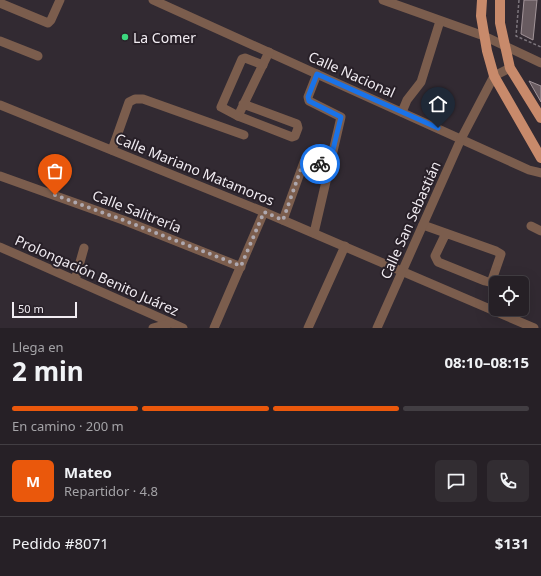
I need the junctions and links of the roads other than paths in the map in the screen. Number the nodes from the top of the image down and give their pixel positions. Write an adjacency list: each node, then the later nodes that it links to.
1 (60, 0): 6 (street)
2 (382, 0): 7 (street)
3 (482, 0): 8 (main road)
4 (500, 0): 10 (main road)
5 (156, 1): 11 (street, Calle Nacional)
6 (0, 3)
7 (440, 21): 8 (street); 20 (street)
8 (484, 36): 10 (street); 17 (main road)
9 (0, 41): 12 (street)
10 (505, 47): 13 (street); 15 (main road)
11 (269, 52): 14 (street); 16 (street, Calle Nacional)
12 (38, 56)
13 (541, 63)
14 (262, 65): 18 (street); 21 (street)
15 (510, 68): 17 (street); 22 (main road)
16 (317, 74): 20 (street, Calle Nacional); 27 (street)
17 (494, 76): 24 (street, Calle San Sebastián); 26 (main road)
18 (243, 104): 21 (street); 21 (street)
19 (0, 105): 25 (street, Calle Mariano Matamoros)
20 (402, 112): 24 (street, Calle Nacional)
21 (238, 116)
22 (541, 118)
23 (244, 135): 25 (street)
24 (461, 139): 28 (street, Calle Nacional); 32 (street, Calle San Sebastián)
25 (112, 150): 30 (street, Calle Mariano Matamoros)
26 (541, 158)
27 (329, 166): 31 (street); 35 (street)
28 (541, 173)
29 (0, 176): 40 (street, Calle Salitrería)
30 (264, 212): 31 (street, Calle Mariano Matamoros); 40 (street)
31 (283, 220): 35 (street, Calle Mariano Matamoros)
32 (423, 224): 36 (street); 41 (street, Calle San Sebastián)
33 (531, 226): 34 (street)
34 (541, 231)
35 (314, 233): 37 (street, Calle Mariano Matamoros)
36 (446, 233): 36 (street)
37 (345, 246): 41 (street, Calle Mariano Matamoros); 47 (street)
38 (0, 247): 42 (street, Prolongación Benito Juárez)
39 (84, 248): 42 (street)
40 (241, 266): 46 (street)
41 (402, 272): 48 (street, Calle San Sebastián); 49 (street, Calle Mariano Matamoros)
42 (74, 280): 43 (street, Prolongación Benito Juárez)
43 (171, 323): 44 (street); 45 (street, Prolongación Benito Juárez)
44 (154, 328)
45 (183, 328)
46 (214, 328)
47 (308, 328)
48 (378, 328)
49 (534, 328)

